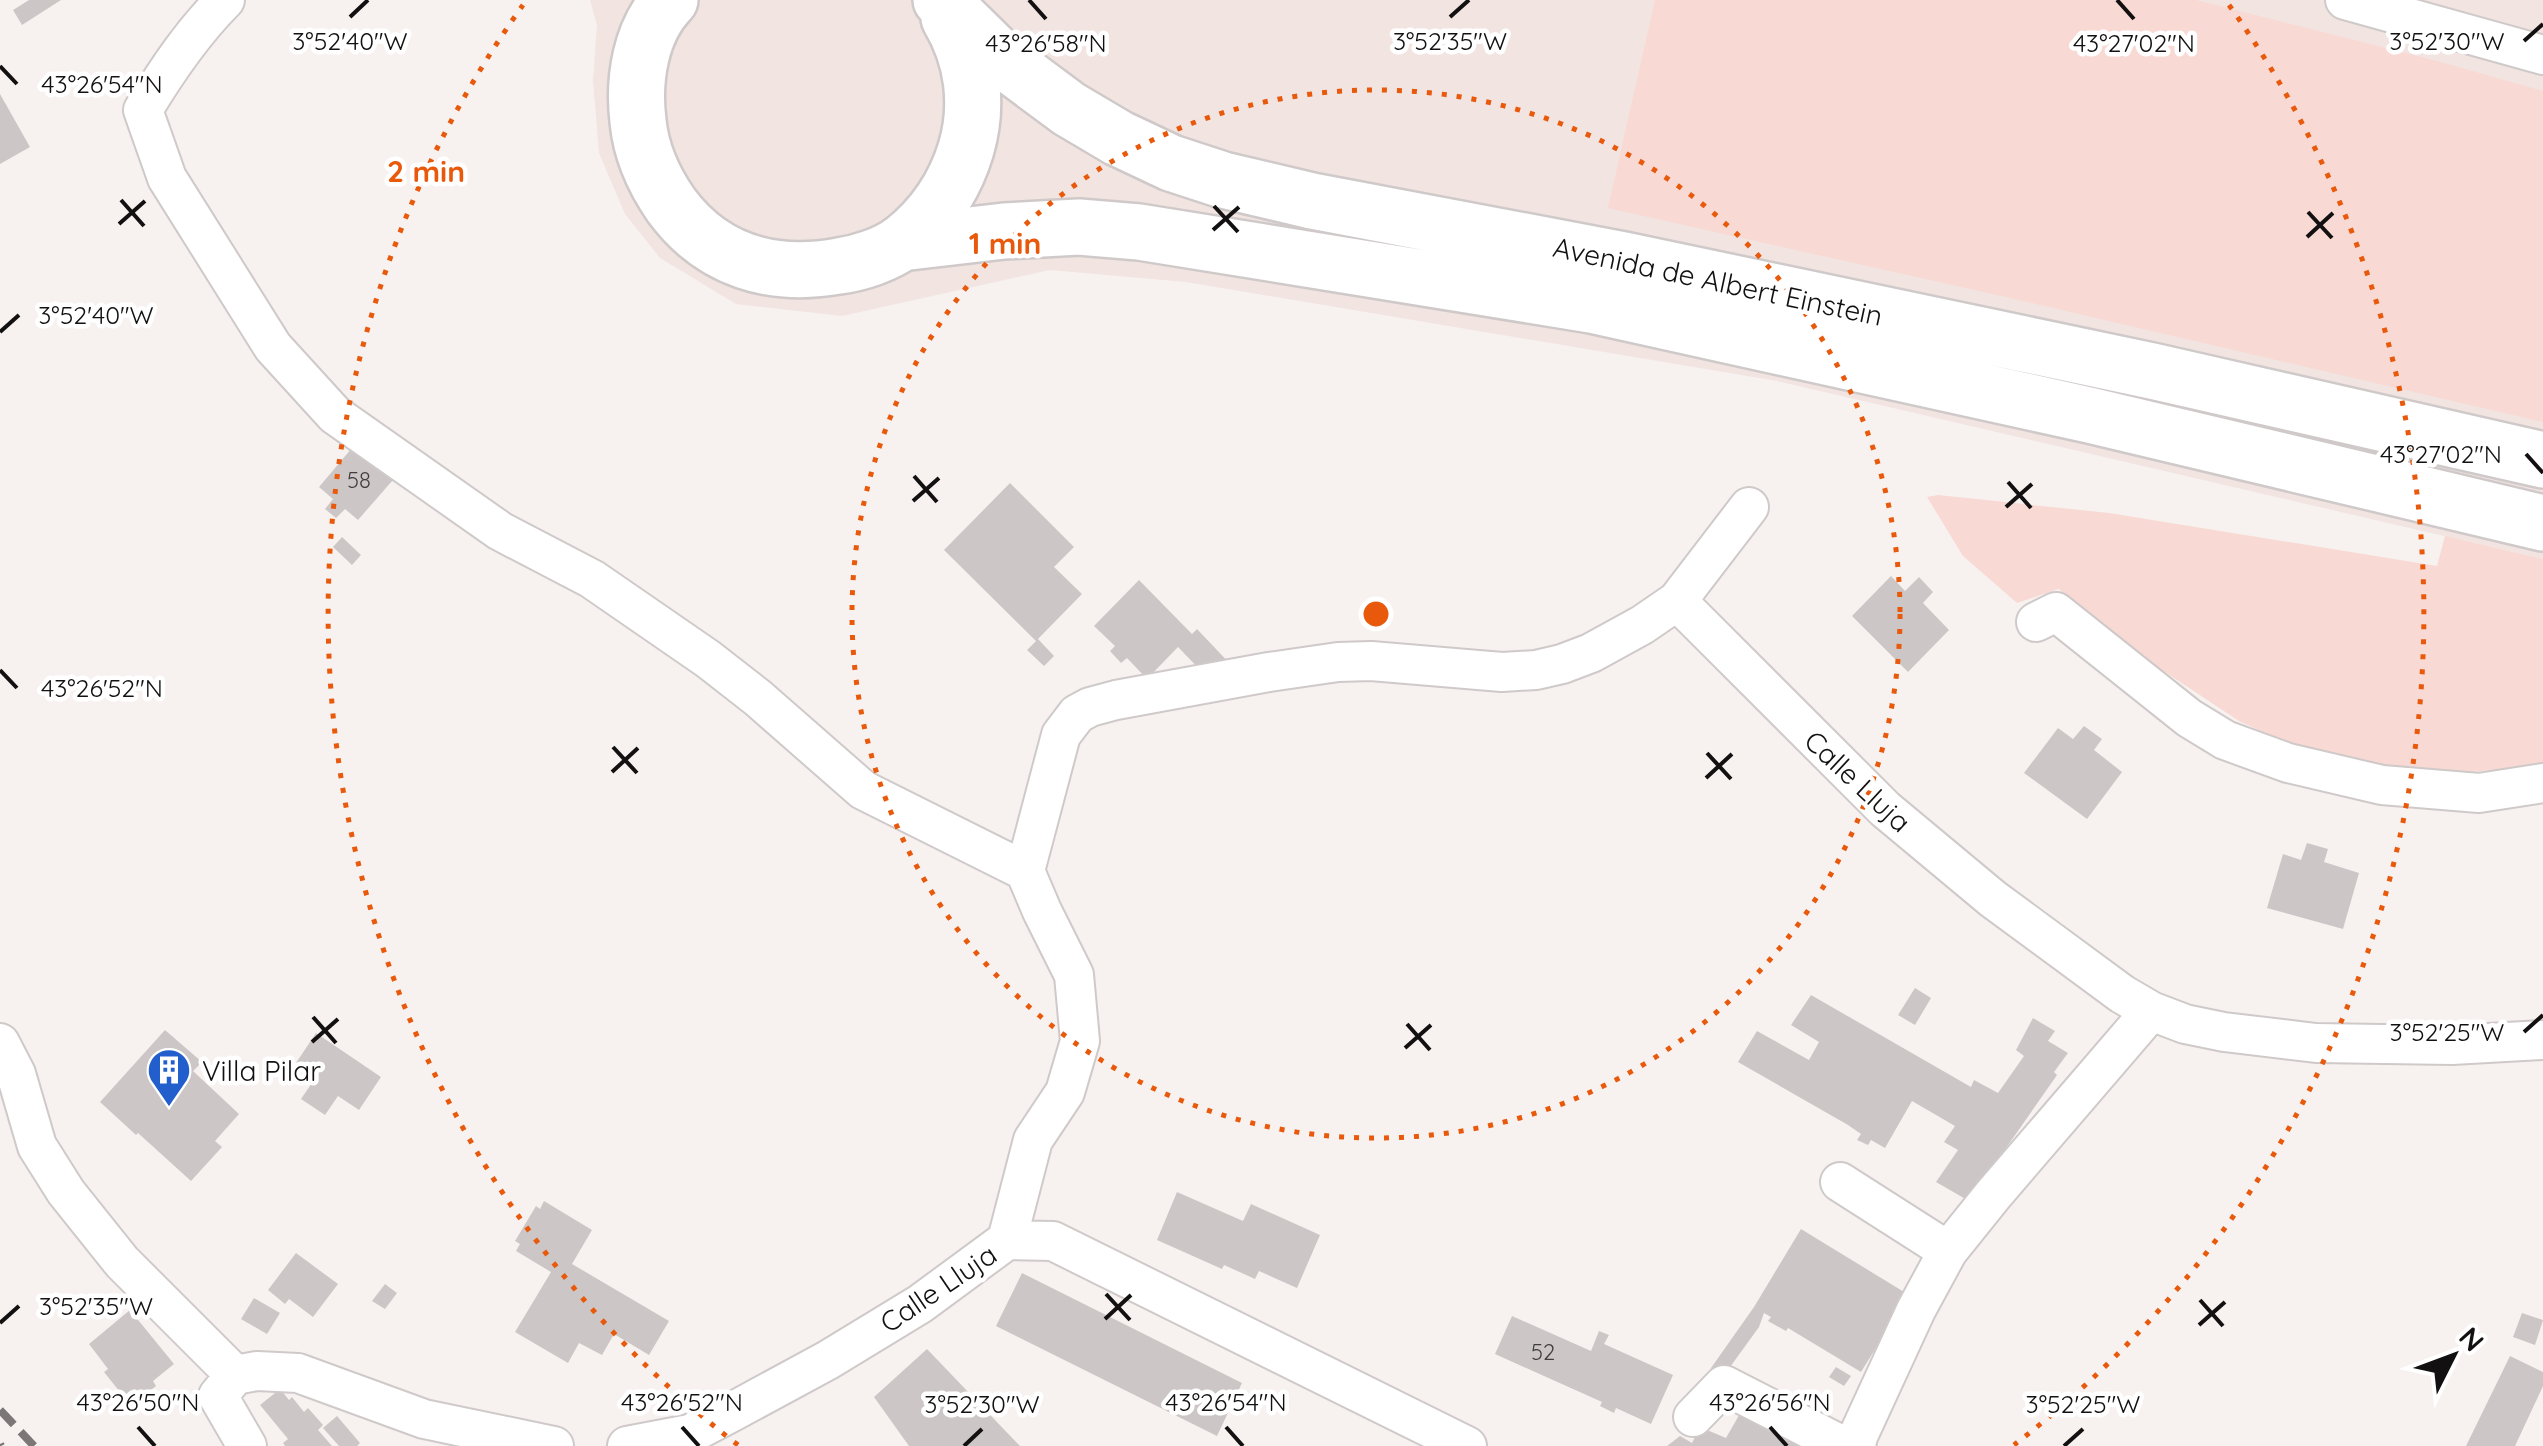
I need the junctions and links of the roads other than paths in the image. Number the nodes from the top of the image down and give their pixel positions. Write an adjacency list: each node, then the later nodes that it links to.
1 (224, 0): 13 (street)
2 (940, 0): 6 (main road); 7 (main road, Avenida de Albert Einstein)
3 (2346, 0): 5 (street)
4 (651, 12): 6 (main road)
5 (2543, 55)
6 (901, 243): 9 (main road, Avenida de Albert Einstein)
7 (2543, 460)
8 (1748, 507): 10 (street)
9 (2543, 523)
10 (1678, 601): 13 (street); 14 (street, Calle Lluja)
11 (2036, 622): 12 (street)
12 (2543, 783)
13 (1026, 871): 18 (street)
14 (2151, 1012): 15 (street, Calle Lluja); 19 (street)
15 (2543, 1040)
16 (0, 1044): 20 (street)
17 (1840, 1182): 19 (street)
18 (1008, 1240): 24 (street, Calle Lluja); 25 (street, Calle Lluja)
19 (1948, 1251): 27 (street)
20 (235, 1375): 22 (street); 23 (street)
21 (1694, 1417): 26 (street)
22 (247, 1446)
23 (554, 1446)
24 (626, 1446)
25 (1468, 1446)
26 (1843, 1446)
27 (1856, 1446)

